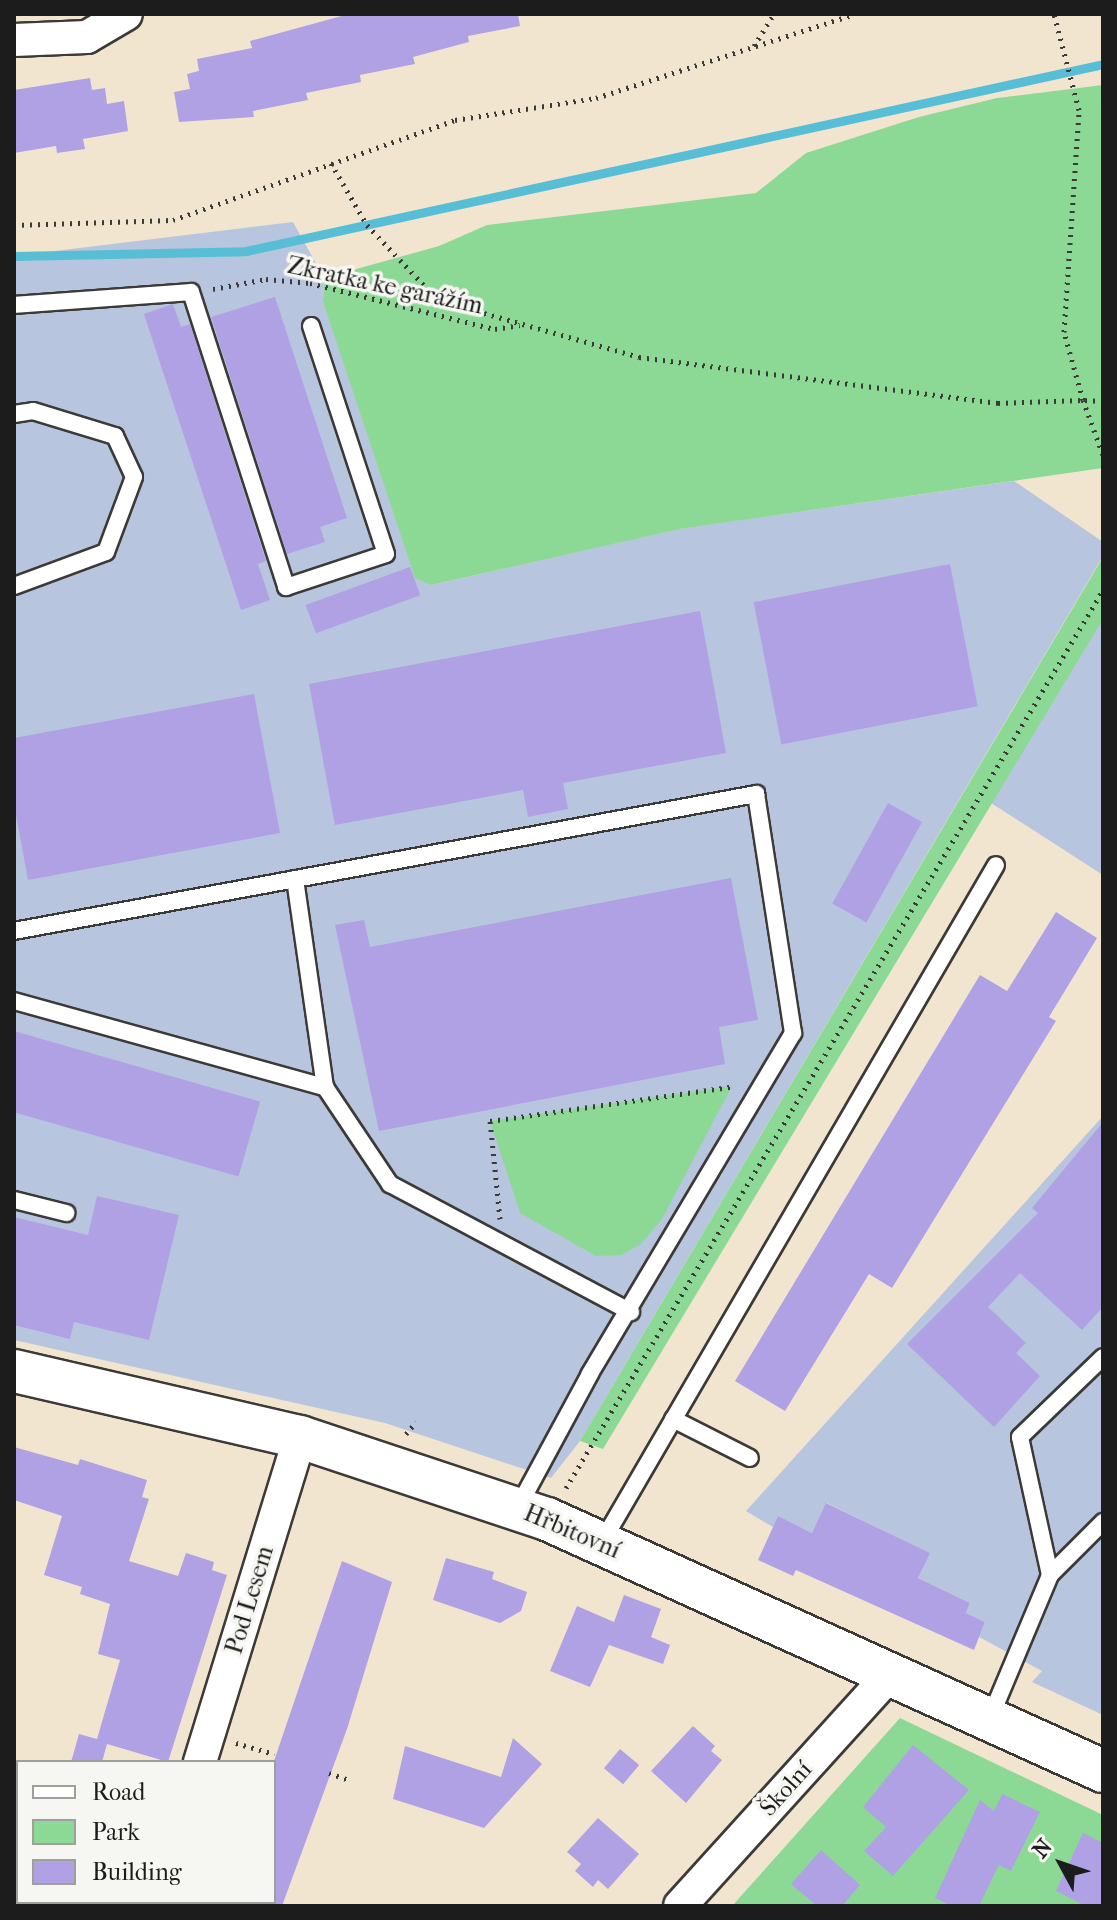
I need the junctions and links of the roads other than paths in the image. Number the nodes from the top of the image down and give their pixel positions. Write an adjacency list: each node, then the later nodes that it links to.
1 (126, 14): 2 (street)
2 (14, 40)
3 (14, 305): 4 (lane)
4 (311, 326)
5 (14, 414): 6 (lane)
6 (14, 586)
7 (996, 865): 17 (lane)
8 (295, 879): 9 (lane); 11 (lane); 14 (lane)
9 (14, 931)
10 (14, 1001): 11 (lane)
11 (325, 1087): 14 (lane)
12 (14, 1200): 13 (lane)
13 (66, 1213)
14 (631, 1312): 20 (lane)
15 (1103, 1357): 23 (lane)
16 (14, 1371): 18 (street, Hřbitovní)
17 (673, 1419): 19 (lane); 22 (lane)
18 (300, 1437): 20 (street, Hřbitovní); 26 (street, Pod Lesem)
19 (750, 1458)
20 (532, 1514): 22 (street, Hřbitovní)
21 (1103, 1522): 23 (lane)
22 (601, 1543): 24 (street, Hřbitovní)
23 (1050, 1575): 25 (lane)
24 (892, 1672): 25 (street, Hřbitovní); 28 (street, Školní)
25 (990, 1718): 27 (street, Hřbitovní)
26 (201, 1760)
27 (1103, 1771)
28 (680, 1906)

